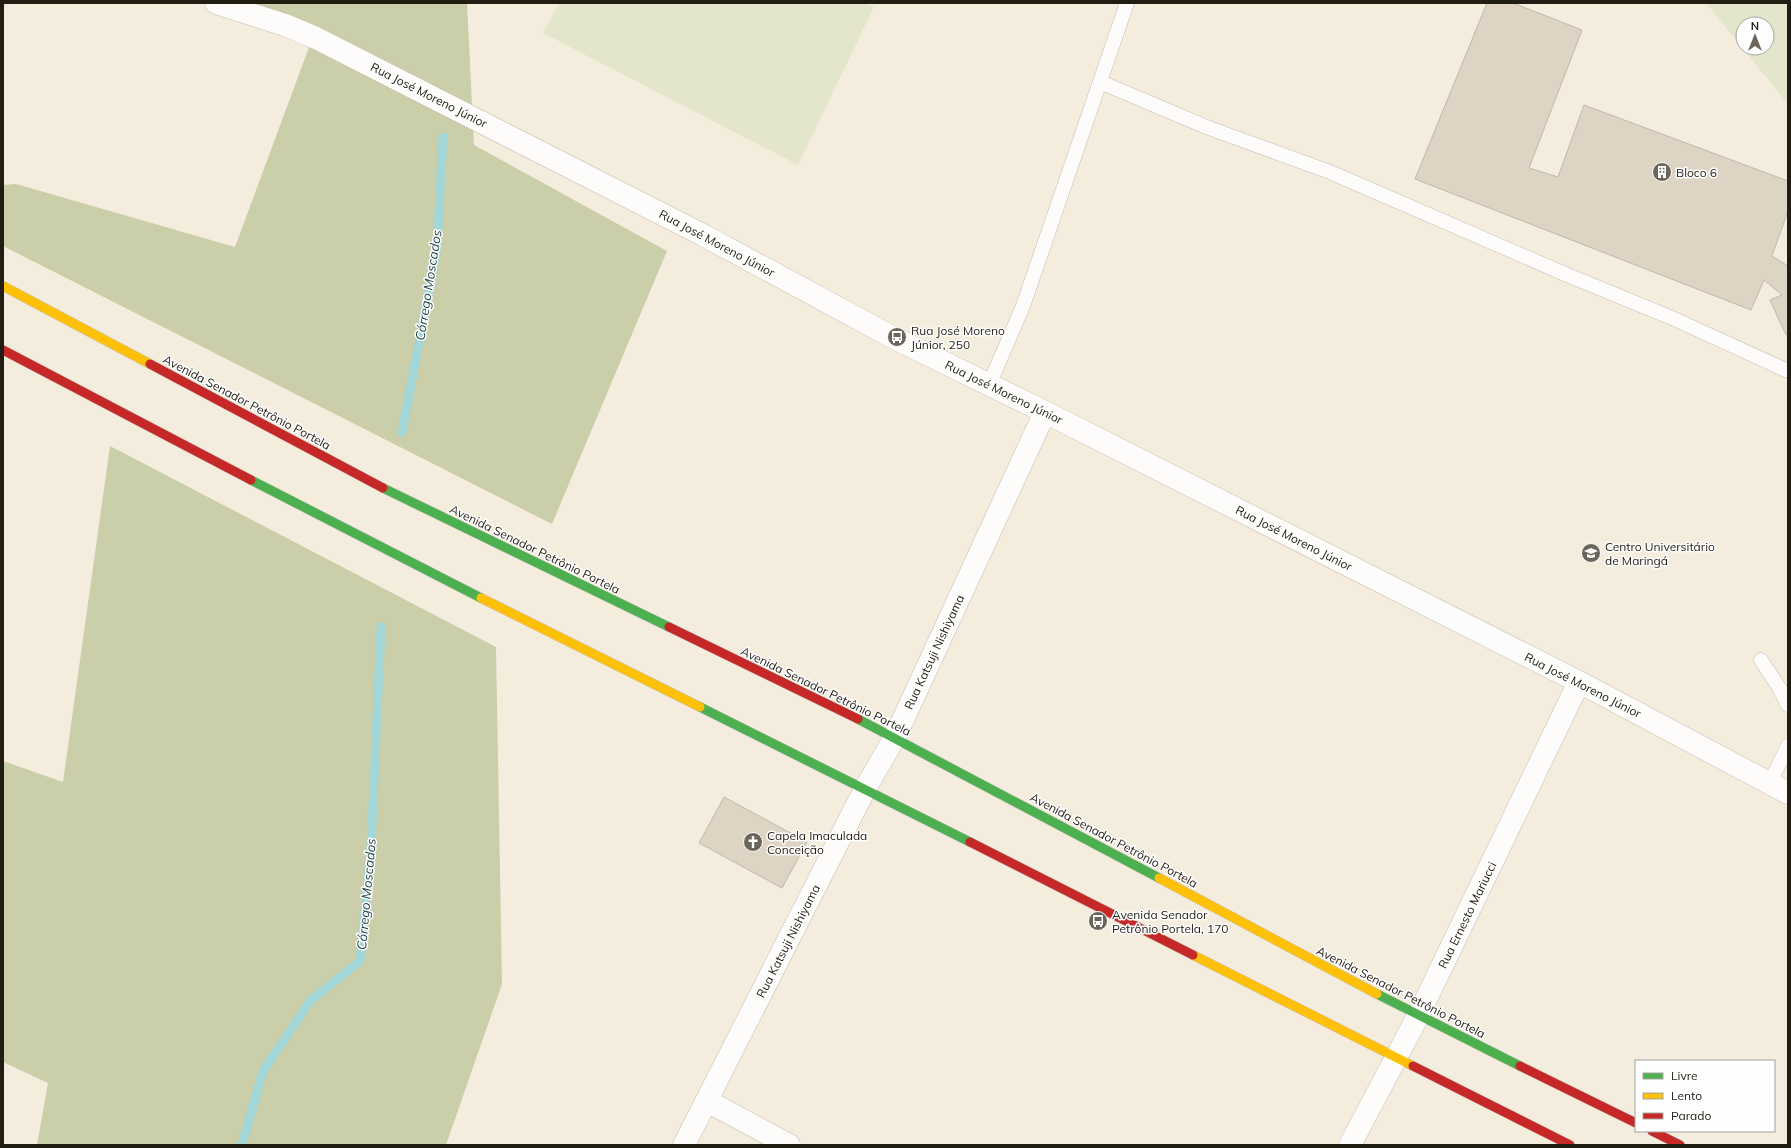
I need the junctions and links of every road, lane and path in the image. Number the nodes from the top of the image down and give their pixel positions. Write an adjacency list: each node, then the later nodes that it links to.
1 (216, 3): 7 (street, Rua José Moreno Júnior)
2 (1127, 3): 3 (lane)
3 (1100, 82): 6 (lane); 7 (lane)
4 (3, 286): 12 (main road, Avenida Senador Petrônio Portela)
5 (3, 350): 15 (main road)
6 (1788, 371)
7 (989, 385): 8 (street, Rua José Moreno Júnior)
8 (1045, 412): 10 (street, Rua José Moreno Júnior); 12 (street, Rua Katsuji Nishiyama)
9 (1761, 660): 11 (lane)
10 (1580, 682): 14 (street, Rua José Moreno Júnior); 16 (street, Rua Ernesto Mariucci)
11 (1788, 705)
12 (895, 737): 15 (street, Rua Katsuji Nishiyama); 16 (main road, Avenida Senador Petrônio Portela)
13 (1788, 746): 14 (lane)
14 (1779, 788)
15 (865, 789): 17 (main road); 18 (street, Rua Katsuji Nishiyama)
16 (1418, 1016): 17 (street, Rua Ernesto Mariucci); 19 (main road, Avenida Senador Petrônio Portela)
17 (1396, 1057): 23 (street, Rua Ernesto Mariucci); 24 (main road)
18 (708, 1100): 21 (street, Rua Katsuji Nishiyama); 22 (street)
19 (1635, 1123)
20 (1654, 1132): 25 (main road)
21 (684, 1145)
22 (789, 1145)
23 (1350, 1145)
24 (1570, 1145)
25 (1680, 1145)

